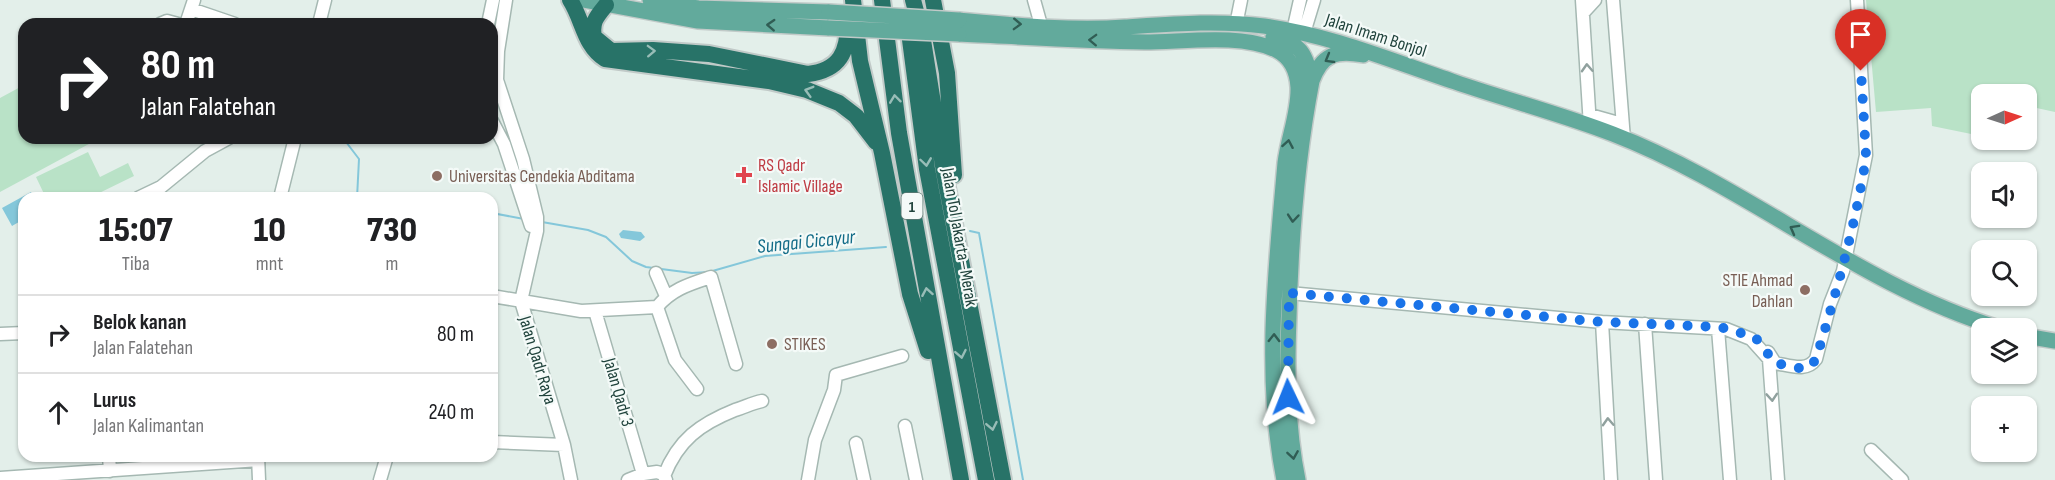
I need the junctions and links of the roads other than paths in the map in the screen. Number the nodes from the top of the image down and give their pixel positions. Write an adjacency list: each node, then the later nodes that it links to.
1 (326, 0): 24 (street)
2 (493, 0): 25 (street)
3 (506, 0): 32 (street, Jalan Qadr Raya)
4 (570, 0): 28 (highway)
5 (650, 0): 29 (main road, Jalan Imam Bonjol, bridge)
6 (847, 0): 20 (highway, one-way to 6)
7 (853, 0): 41 (highway)
8 (882, 0): 67 (highway, 1, one-way to 8)
9 (905, 0): 88 (highway, Jalan Tol Jakarta–Merak / 1, one-way to 88)
10 (913, 0): 47 (highway)
11 (933, 0): 47 (highway)
12 (1034, 0): 27 (street)
13 (1241, 0): 26 (street)
14 (1300, 0): 31 (street)
15 (1314, 0): 31 (street)
16 (1582, 0): 22 (street)
17 (1595, 0): 22 (street)
18 (1613, 0): 38 (street)
19 (1857, 0): 45 (street)
20 (595, 2): 28 (highway); 29 (main road, Jalan Imam Bonjol, one-way to 20, bridge)
21 (193, 5): 23 (street)
22 (1583, 13): 36 (street, one-way to 22)
23 (222, 18)
24 (321, 18)
25 (489, 18)
26 (1236, 24): 30 (main road, Jalan Imam Bonjol); 31 (main road, Jalan Imam Bonjol)
27 (1041, 25): 29 (main road, Jalan Imam Bonjol, one-way to 27); 30 (main road, Jalan Imam Bonjol)
28 (585, 27): 41 (highway, one-way to 28)
29 (959, 27): 30 (main road, Jalan Imam Bonjol, one-way to 29)
30 (1121, 32): 34 (main road); 64 (main road, Jalan Imam Bonjol, one-way to 30)
31 (1299, 32): 33 (main road, Jalan Imam Bonjol)
32 (498, 51)
33 (1398, 63): 34 (main road, one-way to 34); 36 (main road, Jalan Imam Bonjol)
34 (1312, 81): 48 (main road, Jalan Imam Bonjol, one-way to 48)
35 (498, 89): 44 (street, Jalan Qadr Raya)
36 (1590, 121): 38 (main road, Jalan Imam Bonjol)
37 (498, 132): 44 (street, Jalan Qadr Raya)
38 (1623, 132): 45 (main road, Jalan Imam Bonjol, one-way to 38)
39 (219, 144): 42 (street)
40 (294, 144): 43 (street)
41 (882, 153): 67 (highway)
42 (151, 192)
43 (282, 192)
44 (533, 217): 51 (street, Jalan Qadr Raya)
45 (1845, 258): 54 (main road, Jalan Imam Bonjol); 57 (street)
46 (656, 273): 49 (street)
47 (966, 286): 89 (highway, one-way to 89)
48 (1289, 293): 55 (street); 64 (main road, Jalan Imam Bonjol)
49 (666, 296): 52 (street); 63 (street)
50 (498, 297): 51 (street)
51 (520, 301): 53 (street); 71 (street, Jalan Qadr Raya)
52 (657, 307): 53 (street); 65 (street)
53 (595, 311): 80 (street, Jalan Qadr 3)
54 (1971, 319)
55 (1602, 322): 56 (street); 92 (street, one-way to 55)
56 (1645, 326): 57 (street); 93 (street)
57 (1721, 330): 94 (street); 95 (street, one-way to 95)
58 (18, 333): 59 (street)
59 (0, 334)
60 (2037, 338): 61 (main road)
61 (2055, 341)
62 (902, 356): 84 (street)
63 (736, 364)
64 (1281, 379): 90 (main road, Jalan Imam Bonjol); 91 (main road, Jalan Imam Bonjol, one-way to 91)
65 (697, 389)
66 (762, 401): 78 (street)
67 (948, 411): 87 (highway, 1)
68 (905, 426): 86 (street)
69 (498, 442): 71 (street)
70 (856, 443): 85 (street)
71 (564, 445): 83 (street, Jalan Qadr Raya)
72 (1871, 450): 96 (street)
73 (109, 462): 77 (street)
74 (212, 462): 77 (street)
75 (258, 462): 81 (street)
76 (385, 462): 82 (street)
77 (110, 471): 79 (street)
78 (662, 476): 80 (street)
79 (0, 478)
80 (635, 478)
81 (259, 480)
82 (380, 480)
83 (572, 480)
84 (808, 480)
85 (864, 480)
86 (916, 480)
87 (961, 480)
88 (986, 480)
89 (1002, 480)
90 (1284, 480)
91 (1298, 480)
92 (1611, 480)
93 (1656, 480)
94 (1730, 480)
95 (1778, 480)
96 (1902, 480)

